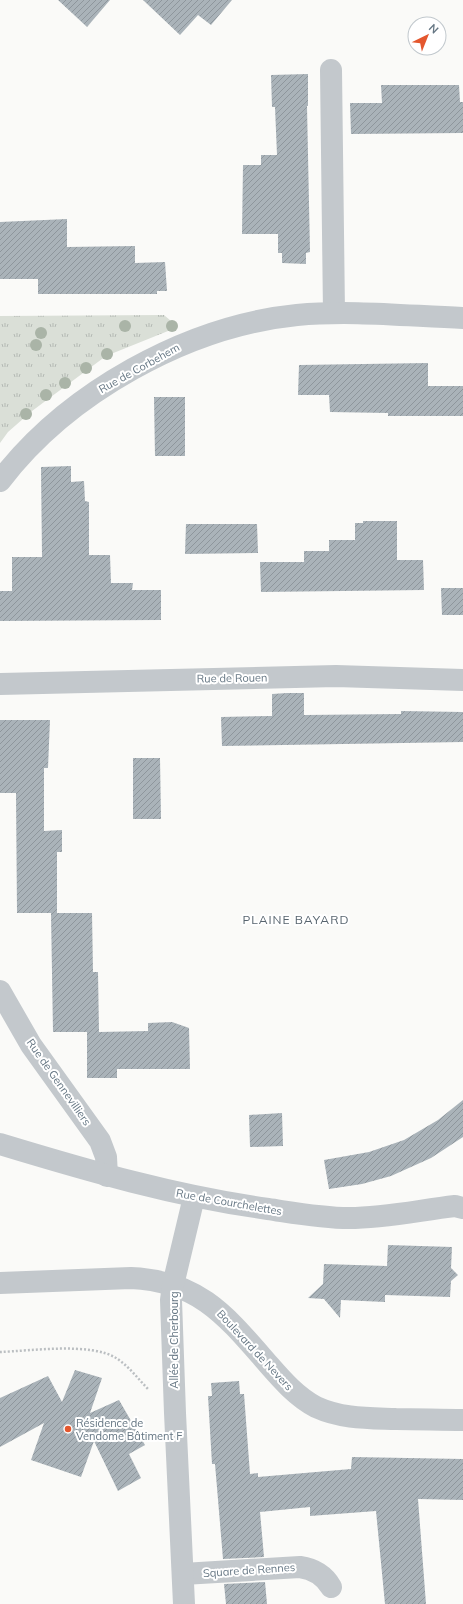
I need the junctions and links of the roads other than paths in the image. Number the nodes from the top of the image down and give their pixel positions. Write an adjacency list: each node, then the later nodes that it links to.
1 (331, 70): 2 (street)
2 (334, 313): 3 (street, Rue de Corbehem); 4 (street, Rue de Corbehem)
3 (463, 318)
4 (0, 481)
5 (463, 680): 6 (street, Rue de Rouen)
6 (0, 684)
7 (0, 991): 9 (street, Rue de Gennevilliers)
8 (0, 1144): 9 (street, Rue de Courchelettes)
9 (106, 1176): 10 (street, Rue de Courchelettes)
10 (194, 1197): 11 (street, Rue de Courchelettes); 13 (street, Allée de Cherbourg)
11 (463, 1208)
12 (0, 1283): 13 (street, Boulevard de Nevers)
13 (173, 1285): 14 (street, Boulevard de Nevers); 15 (street, Allée de Cherbourg)
14 (463, 1420)
15 (183, 1574): 16 (street, Square de Rennes); 17 (street, Allée de Cherbourg)
16 (331, 1587)
17 (184, 1604)

